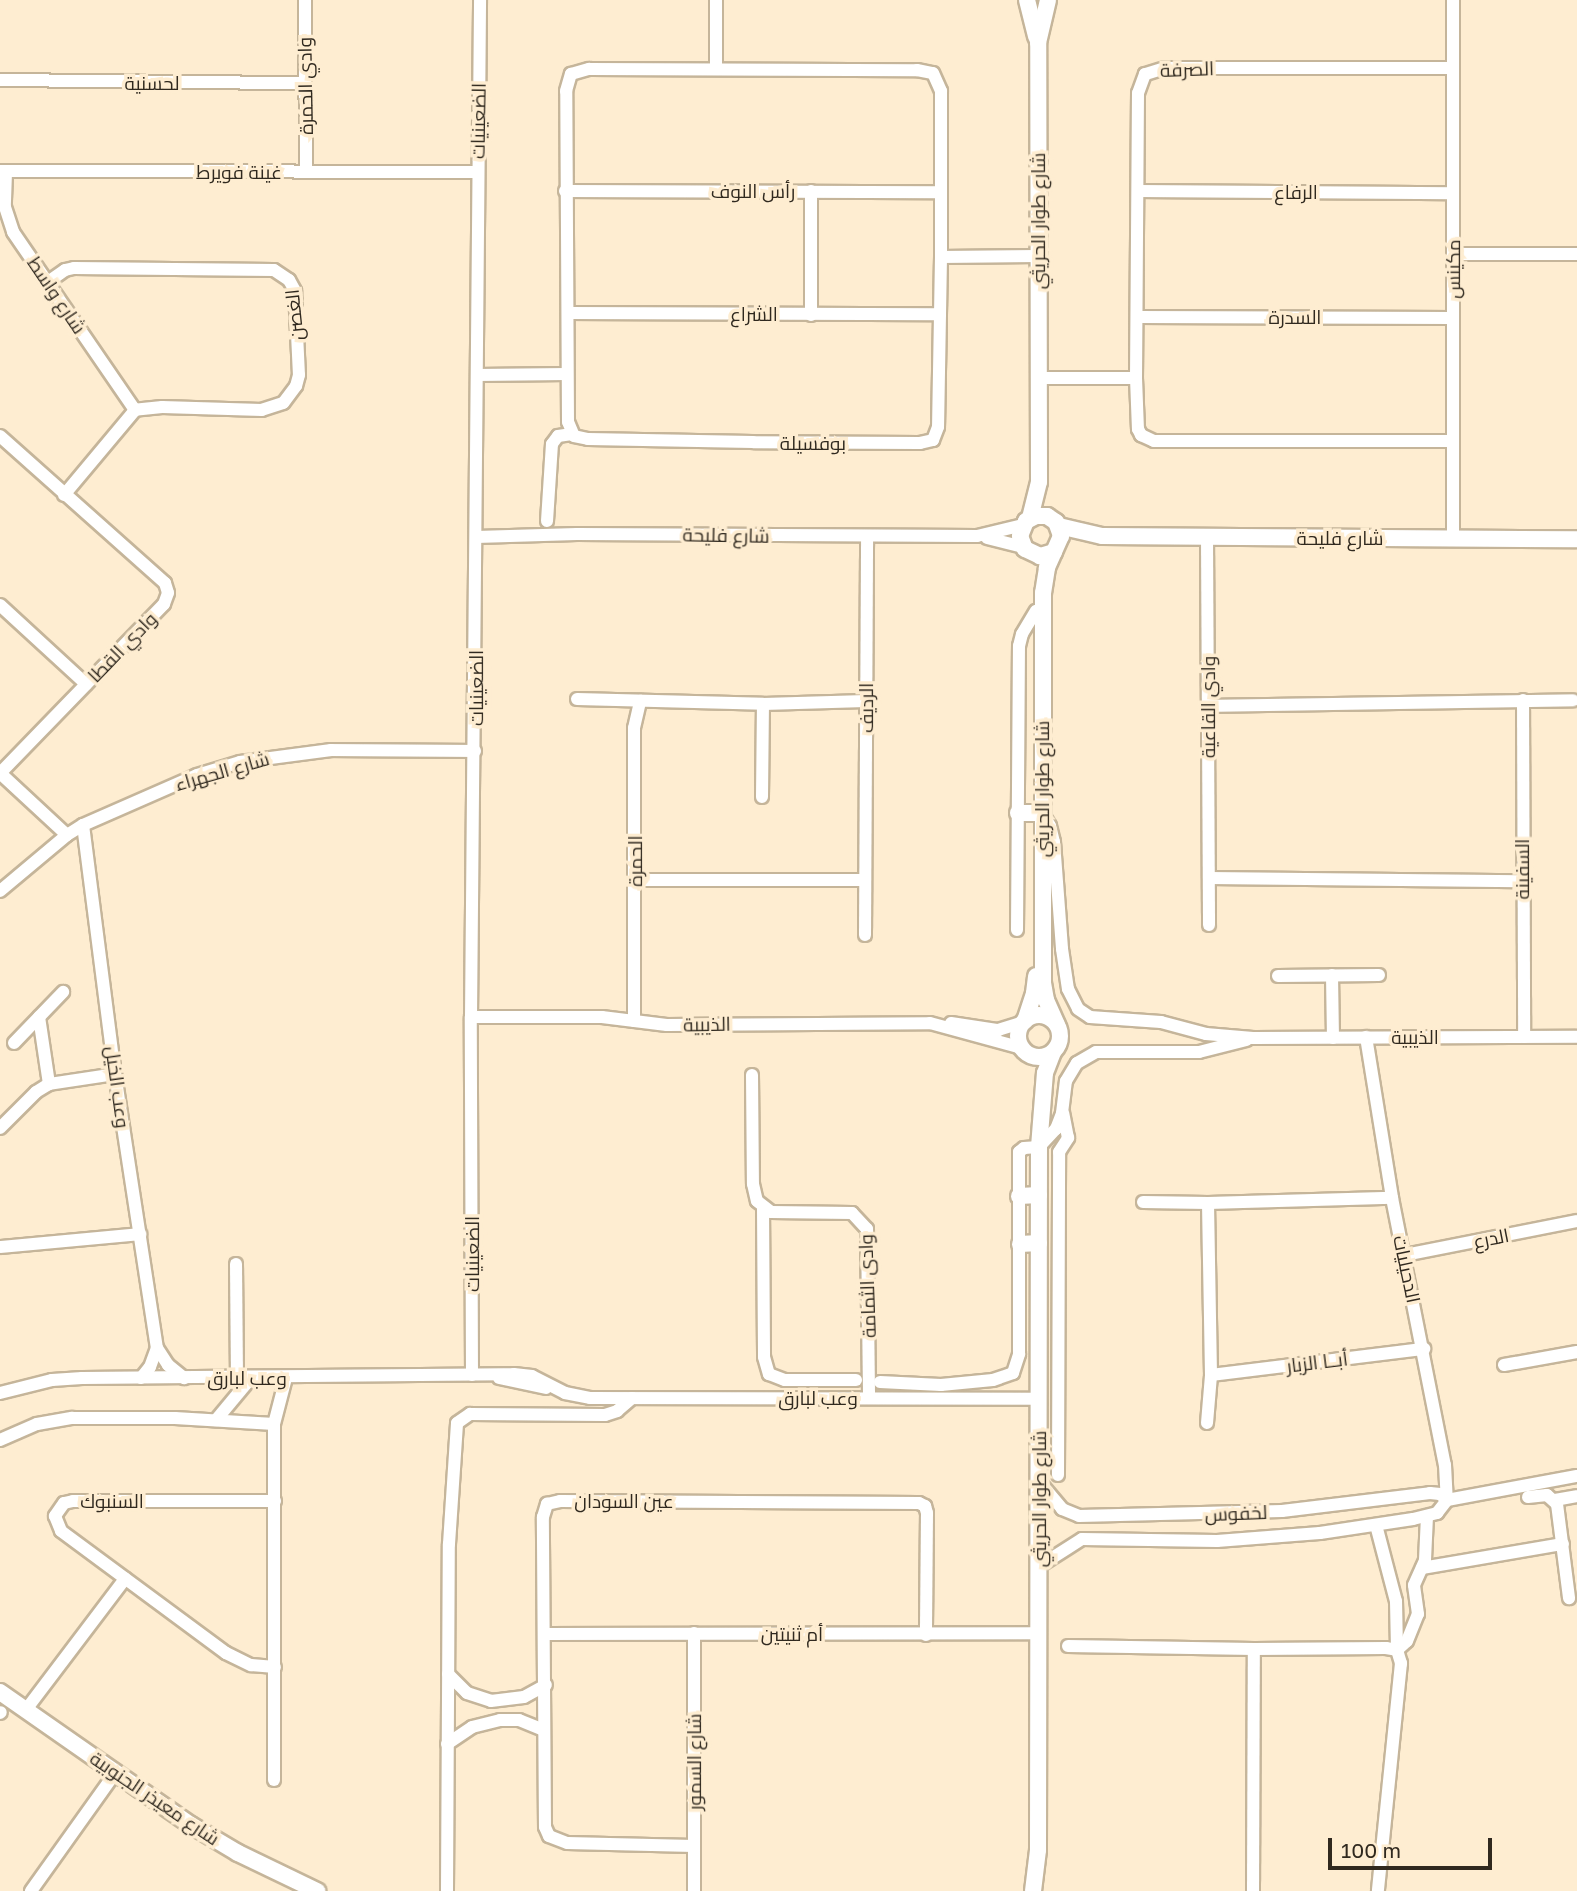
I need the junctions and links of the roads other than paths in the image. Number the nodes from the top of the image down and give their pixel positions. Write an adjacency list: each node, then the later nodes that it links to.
1 (304, 0): 11 (street, وادي الحمرة)
2 (480, 0): 14 (street, الضعينيات)
3 (716, 0): 9 (street)
4 (1027, 0): 7 (street, شارع طوار الحريثي)
5 (1048, 0): 7 (street, شارع طوار الحريثي)
6 (1453, 0): 8 (street, مكينس)
7 (1038, 43): 22 (street, شارع طوار الحريثي)
8 (1452, 68): 17 (street, الصرفة); 19 (street, مكينس)
9 (716, 69): 15 (street, بوفسيلة); 18 (street, بوفسيلة)
10 (0, 80): 11 (street, لحسنية)
11 (304, 83): 13 (street, وادي الحمرة)
12 (3, 171): 13 (street, غينة فويرط); 24 (street, شارع واسط)
13 (306, 172): 14 (street, غينة فويرط)
14 (477, 172): 31 (street, الضعينيات)
15 (565, 191): 16 (street, رأس النوف); 25 (street, بوفسيلة)
16 (811, 191): 18 (street, رأس النوف); 27 (street)
17 (1138, 191): 19 (street, الرفاع); 28 (street, الصرفة)
18 (941, 192): 23 (street, بوفسيلة)
19 (1453, 193): 20 (street, مكينس)
20 (1454, 254): 21 (street); 29 (street, مكينس)
21 (1577, 254)
22 (1037, 256): 23 (street); 32 (street, شارع طوار الحريثي)
23 (941, 257): 26 (street, بوفسيلة)
24 (48, 282): 34 (street, شارع واسط); 34 (street, الغصن)
25 (568, 313): 27 (street, الشراع); 30 (street, بوفسيلة)
26 (940, 314): 27 (street, الشراع); 35 (street, بوفسيلة)
27 (811, 315)
28 (1137, 317): 29 (street, السدرة); 33 (street, الصرفة)
29 (1453, 317): 37 (street, مكينس)
30 (567, 374): 31 (street); 35 (street, بوفسيلة)
31 (477, 375): 45 (street, الضعينيات)
32 (1039, 377): 33 (street); 38 (street, شارع طوار الحريثي)
33 (1136, 378): 37 (street, الصرفة)
34 (135, 410): 39 (street)
35 (572, 434): 40 (street)
36 (0, 436): 39 (street, وادي القطا)
37 (1453, 440): 48 (street, مكينس)
38 (1039, 482): 41 (street, شارع طوار الحريثي); 42 (street, شارع طوار الحريثي)
39 (64, 495): 54 (street, وادي القطا)
40 (547, 521)
41 (1027, 522): 42 (street); 43 (street, شارع فليحة); 50 (street)
42 (1055, 522): 44 (street, شارع فليحة); 51 (street)
43 (976, 536): 46 (street, شارع فليحة); 50 (street, شارع فليحة)
44 (1102, 536): 47 (street, شارع فليحة); 51 (street, شارع فليحة)
45 (476, 537): 46 (street, شارع فليحة); 62 (street, الضعينيات)
46 (867, 537): 58 (street, الرديف)
47 (1207, 537): 48 (street, شارع فليحة); 61 (street, وادي القاعية)
48 (1453, 539): 49 (street, شارع فليحة)
49 (1577, 539)
50 (1025, 549): 51 (street); 53 (street, شارع طوار الحريثي)
51 (1056, 549): 66 (street, شارع طوار الحريثي)
52 (0, 605): 54 (street)
53 (1036, 611): 65 (street); 66 (street, شارع طوار الحريثي)
54 (86, 684): 63 (street, وادي القطا)
55 (577, 699): 57 (street)
56 (1573, 700): 59 (street)
57 (640, 701): 60 (street); 70 (street, الحمرة)
58 (866, 701): 60 (street); 71 (street, الرديف)
59 (1523, 701): 61 (street); 72 (street, السفينة)
60 (763, 704): 64 (street)
61 (1208, 706): 69 (street, وادي القاعية)
62 (475, 751): 67 (street, شارع الجهراء); 82 (street, الضعينيات)
63 (0, 773): 68 (street)
64 (762, 797)
65 (1018, 813): 66 (street); 75 (street)
66 (1039, 813): 84 (street, شارع طوار الحريثي); 86 (street, شارع طوار الحريثي); 87 (street, الذيبية)
67 (83, 825): 68 (street, شارع الجهراء); 97 (street, وعب الخيل)
68 (67, 835): 73 (street, شارع الجهراء)
69 (1209, 878): 72 (street); 74 (street, وادي القاعية)
70 (635, 880): 71 (street); 83 (street, الحمرة)
71 (865, 880): 76 (street, الرديف)
72 (1521, 881): 89 (street, السفينة)
73 (0, 891)
74 (1209, 925)
75 (1017, 930)
76 (865, 935)
77 (1332, 975): 78 (street); 79 (street); 92 (street)
78 (1379, 975)
79 (1278, 976)
80 (63, 992): 81 (street)
81 (39, 1017): 93 (street); 99 (street)
82 (471, 1017): 83 (street, الذيبية); 120 (street, الضعينيات)
83 (634, 1021): 85 (street, الذيبية)
84 (1024, 1022): 85 (street, الذيبية); 86 (street); 94 (street)
85 (944, 1024): 94 (street, الذيبية)
86 (1056, 1025): 96 (street)
87 (1206, 1034): 91 (street, الذيبية); 95 (street)
88 (1366, 1037): 89 (street, الذيبية); 92 (street, الذيبية); 105 (street, الدحيليات)
89 (1524, 1037): 90 (street, الذيبية)
90 (1577, 1037)
91 (1253, 1038): 92 (street, الذيبية); 95 (street, الذيبية)
92 (1333, 1038)
93 (14, 1043)
94 (1024, 1050): 96 (street); 102 (street, شارع طوار الحريثي)
95 (1206, 1051): 100 (street, الذيبية)
96 (1053, 1052): 102 (street, شارع طوار الحريثي)
97 (115, 1074): 99 (street); 110 (street, وعب الخيل)
98 (752, 1075): 108 (street)
99 (49, 1084): 101 (street)
100 (1062, 1113): 102 (street, الذيبية); 137 (street)
101 (0, 1128)
102 (1039, 1147): 103 (street, شارع طوار الحريثي); 104 (street, الذيبية)
103 (1039, 1195): 104 (street); 112 (street, شارع طوار الحريثي)
104 (1019, 1196): 111 (street)
105 (1392, 1198): 107 (street); 114 (street, الدحيليات)
106 (1143, 1202): 107 (street)
107 (1208, 1203): 121 (street)
108 (763, 1208): 127 (street); 131 (street, وادى الثمامة)
109 (1577, 1221): 114 (street, الدرع)
110 (140, 1234): 113 (street); 116 (street, وعب الخيل)
111 (1020, 1244): 112 (street); 128 (street)
112 (1039, 1244): 132 (street, شارع طوار الحريثي)
113 (0, 1247)
114 (1405, 1255): 117 (street, الدحيليات)
115 (236, 1264): 124 (street)
116 (157, 1348): 122 (street); 123 (street)
117 (1424, 1349): 121 (street, أبــا الزبار); 143 (street, الدحيليات)
118 (1577, 1352): 119 (street)
119 (1504, 1365)
120 (472, 1375): 126 (street, وعب لبارق); 130 (street, وعب لبارق)
121 (1211, 1375): 134 (street)
122 (141, 1378): 123 (street, وعب لبارق); 129 (street, وعب لبارق)
123 (184, 1378): 124 (street, وعب لبارق)
124 (237, 1378): 125 (street, وعب لبارق)
125 (251, 1378): 126 (street, وعب لبارق); 133 (street)
126 (286, 1378): 135 (street)
127 (856, 1380)
128 (880, 1382)
129 (0, 1393)
130 (632, 1398): 131 (street, وعب لبارق); 160 (street)
131 (869, 1398): 132 (street, وعب لبارق)
132 (1039, 1399): 139 (street, شارع طوار الحريثي)
133 (216, 1420): 135 (street); 136 (street)
134 (1208, 1423)
135 (274, 1424): 144 (street)
136 (0, 1440)
137 (1058, 1475)
138 (1577, 1476): 140 (street, لخفوس)
139 (1038, 1479): 143 (street, لخفوس); 148 (street, شارع طوار الحريثي)
140 (1549, 1493): 141 (street); 142 (street); 143 (street, لخفوس); 147 (street)
141 (1577, 1496)
142 (1528, 1497)
143 (1447, 1500): 145 (street, لخفوس)
144 (275, 1501): 150 (street, السنبوك); 159 (street)
145 (1427, 1516): 146 (street, لخفوس); 149 (street)
146 (1376, 1525): 148 (street, لخفوس); 158 (street)
147 (1563, 1545): 149 (street); 151 (street)
148 (1038, 1567): 153 (street, شارع طوار الحريثي)
149 (1422, 1568): 158 (street)
150 (125, 1579): 159 (street, السنبوك); 164 (street)
151 (1569, 1598)
152 (694, 1633): 154 (street, أم ثنيتين); 155 (street, أم ثنيتين); 170 (street, شارع السمور)
153 (1038, 1633): 155 (street, أم ثنيتين); 171 (street, شارع طوار الحريثي)
154 (545, 1634): 155 (street, عين السودان); 161 (street, عين السودان)
155 (926, 1635)
156 (1068, 1646): 157 (street)
157 (1254, 1649): 158 (street); 178 (street)
158 (1397, 1650): 179 (street)
159 (275, 1667): 169 (street)
160 (448, 1674): 163 (street); 167 (street)
161 (546, 1685): 163 (street); 166 (street, عين السودان)
162 (0, 1692): 164 (street, شارع معيذر الجنوبية)
163 (500, 1702): 165 (street)
164 (25, 1711): 168 (street, شارع معيذر الجنوبية)
165 (500, 1720): 166 (street); 167 (street)
166 (544, 1730): 170 (street, عين السودان)
167 (447, 1744): 174 (street)
168 (116, 1772): 172 (street); 173 (street, شارع معيذر الجنوبية)
169 (274, 1780)
170 (694, 1846): 175 (street, شارع السمور)
171 (1038, 1850): 176 (street, شارع طوار الحريثي); 177 (street, شارع طوار الحريثي)
172 (34, 1890)
173 (317, 1891)
174 (447, 1891)
175 (694, 1891)
176 (1033, 1891)
177 (1045, 1891)
178 (1253, 1891)
179 (1378, 1891)

